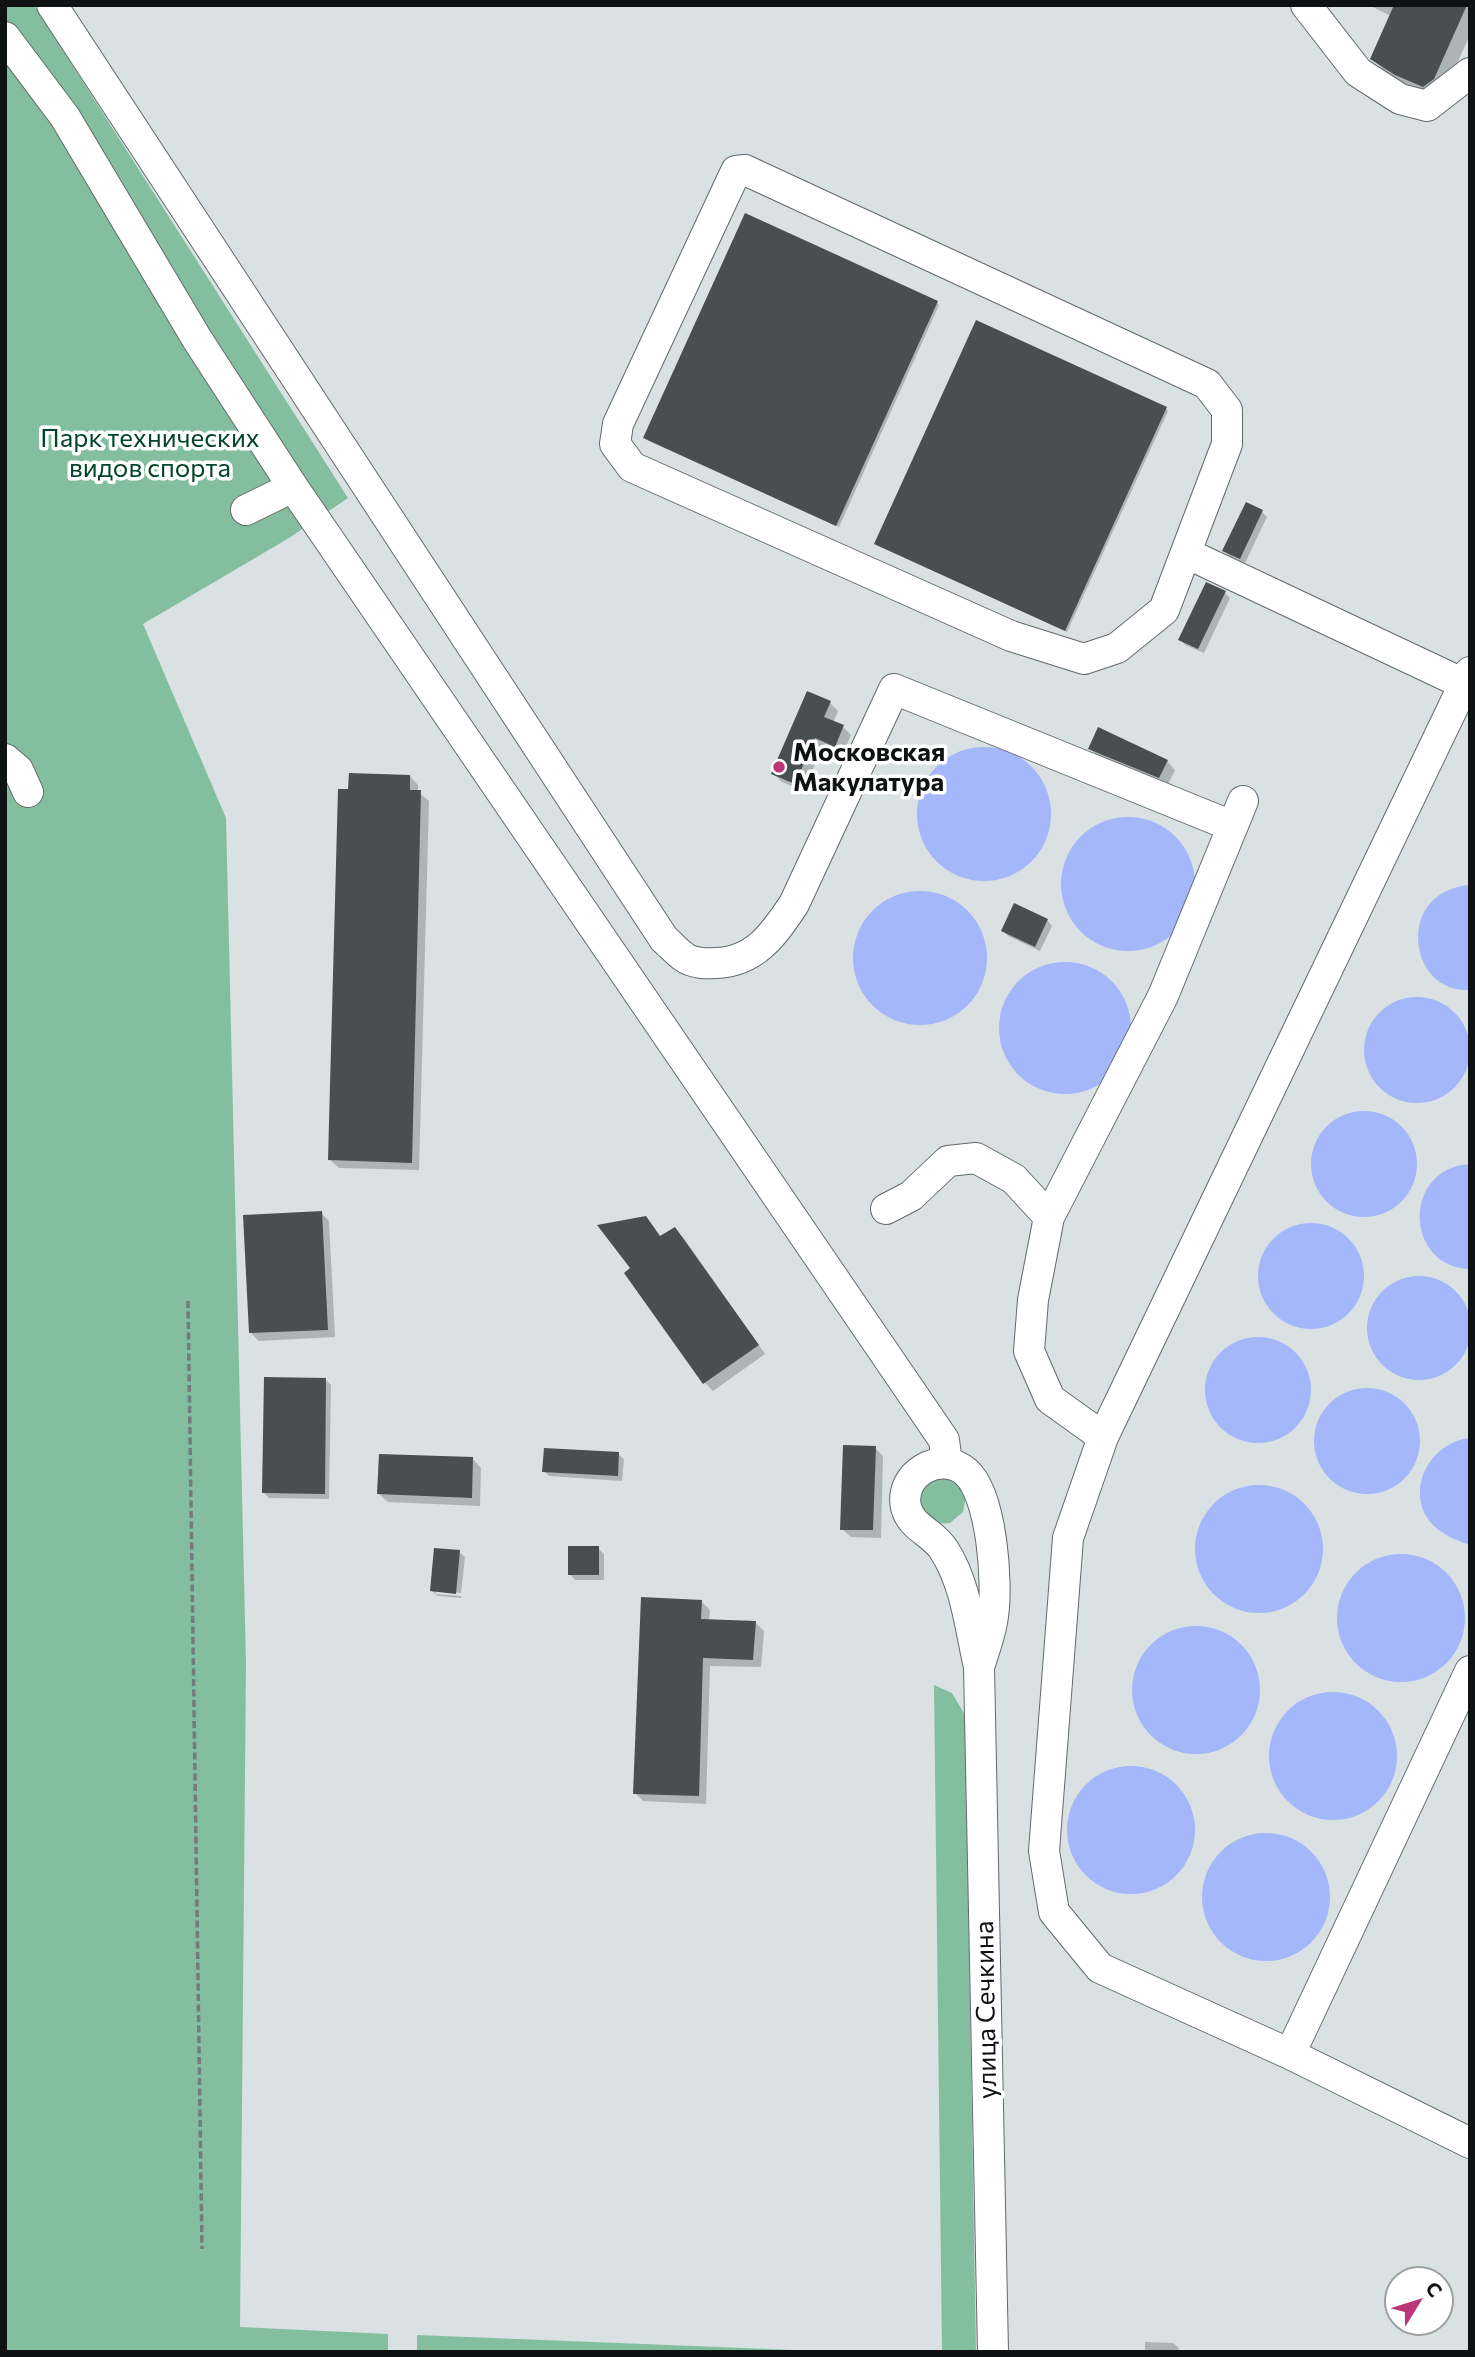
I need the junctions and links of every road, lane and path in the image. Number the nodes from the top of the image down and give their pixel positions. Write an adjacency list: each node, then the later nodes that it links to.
1 (52, 5): 12 (street)
2 (1306, 5): 4 (street)
3 (5, 37): 5 (street)
4 (1470, 73)
5 (293, 486): 6 (street); 15 (street)
6 (247, 510)
7 (1186, 553): 7 (street); 8 (street)
8 (1467, 678): 14 (street)
9 (5, 759): 10 (street)
10 (28, 792)
11 (886, 1209): 12 (street)
12 (1049, 1217): 14 (street)
13 (188, 1301): 20 (path)
14 (1103, 1437): 18 (street)
15 (947, 1463): 16 (street, улица Сечкина); 16 (street, улица Сечкина)
16 (979, 1667): 21 (street, улица Сечкина)
17 (1470, 1671): 18 (street)
18 (1290, 2054): 19 (street)
19 (1470, 2143)
20 (202, 2249)
21 (993, 2352)

